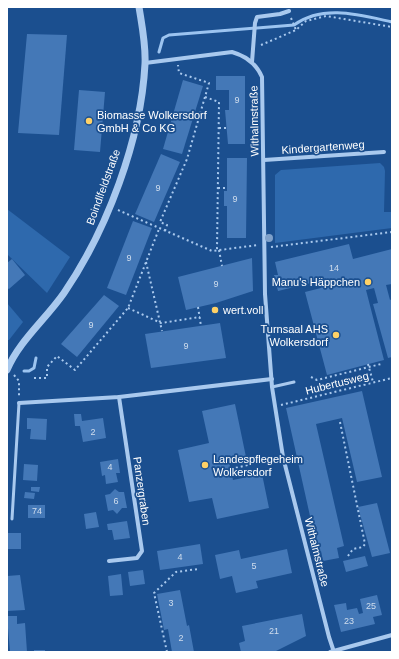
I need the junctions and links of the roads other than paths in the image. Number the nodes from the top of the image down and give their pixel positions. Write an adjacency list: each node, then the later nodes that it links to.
1 (139, 7): 4 (street, Boindlfeldstraße)
2 (289, 11): 3 (street)
3 (252, 62): 4 (street); 6 (street, Withalmstraße)
4 (145, 63): 7 (street, Boindlfeldstraße)
5 (384, 152): 6 (street, Kindergartenweg)
6 (264, 160): 8 (street, Withalmstraße)
7 (8, 369)
8 (272, 379): 10 (street, Withalmstraße); 11 (street)
9 (294, 382): 10 (lane)
10 (272, 387): 16 (street, Withalmstraße)
11 (119, 397): 12 (street); 14 (street, Panzergraben)
12 (19, 403): 13 (lane)
13 (12, 519)
14 (109, 561)
15 (392, 635): 16 (street)
16 (333, 651)

